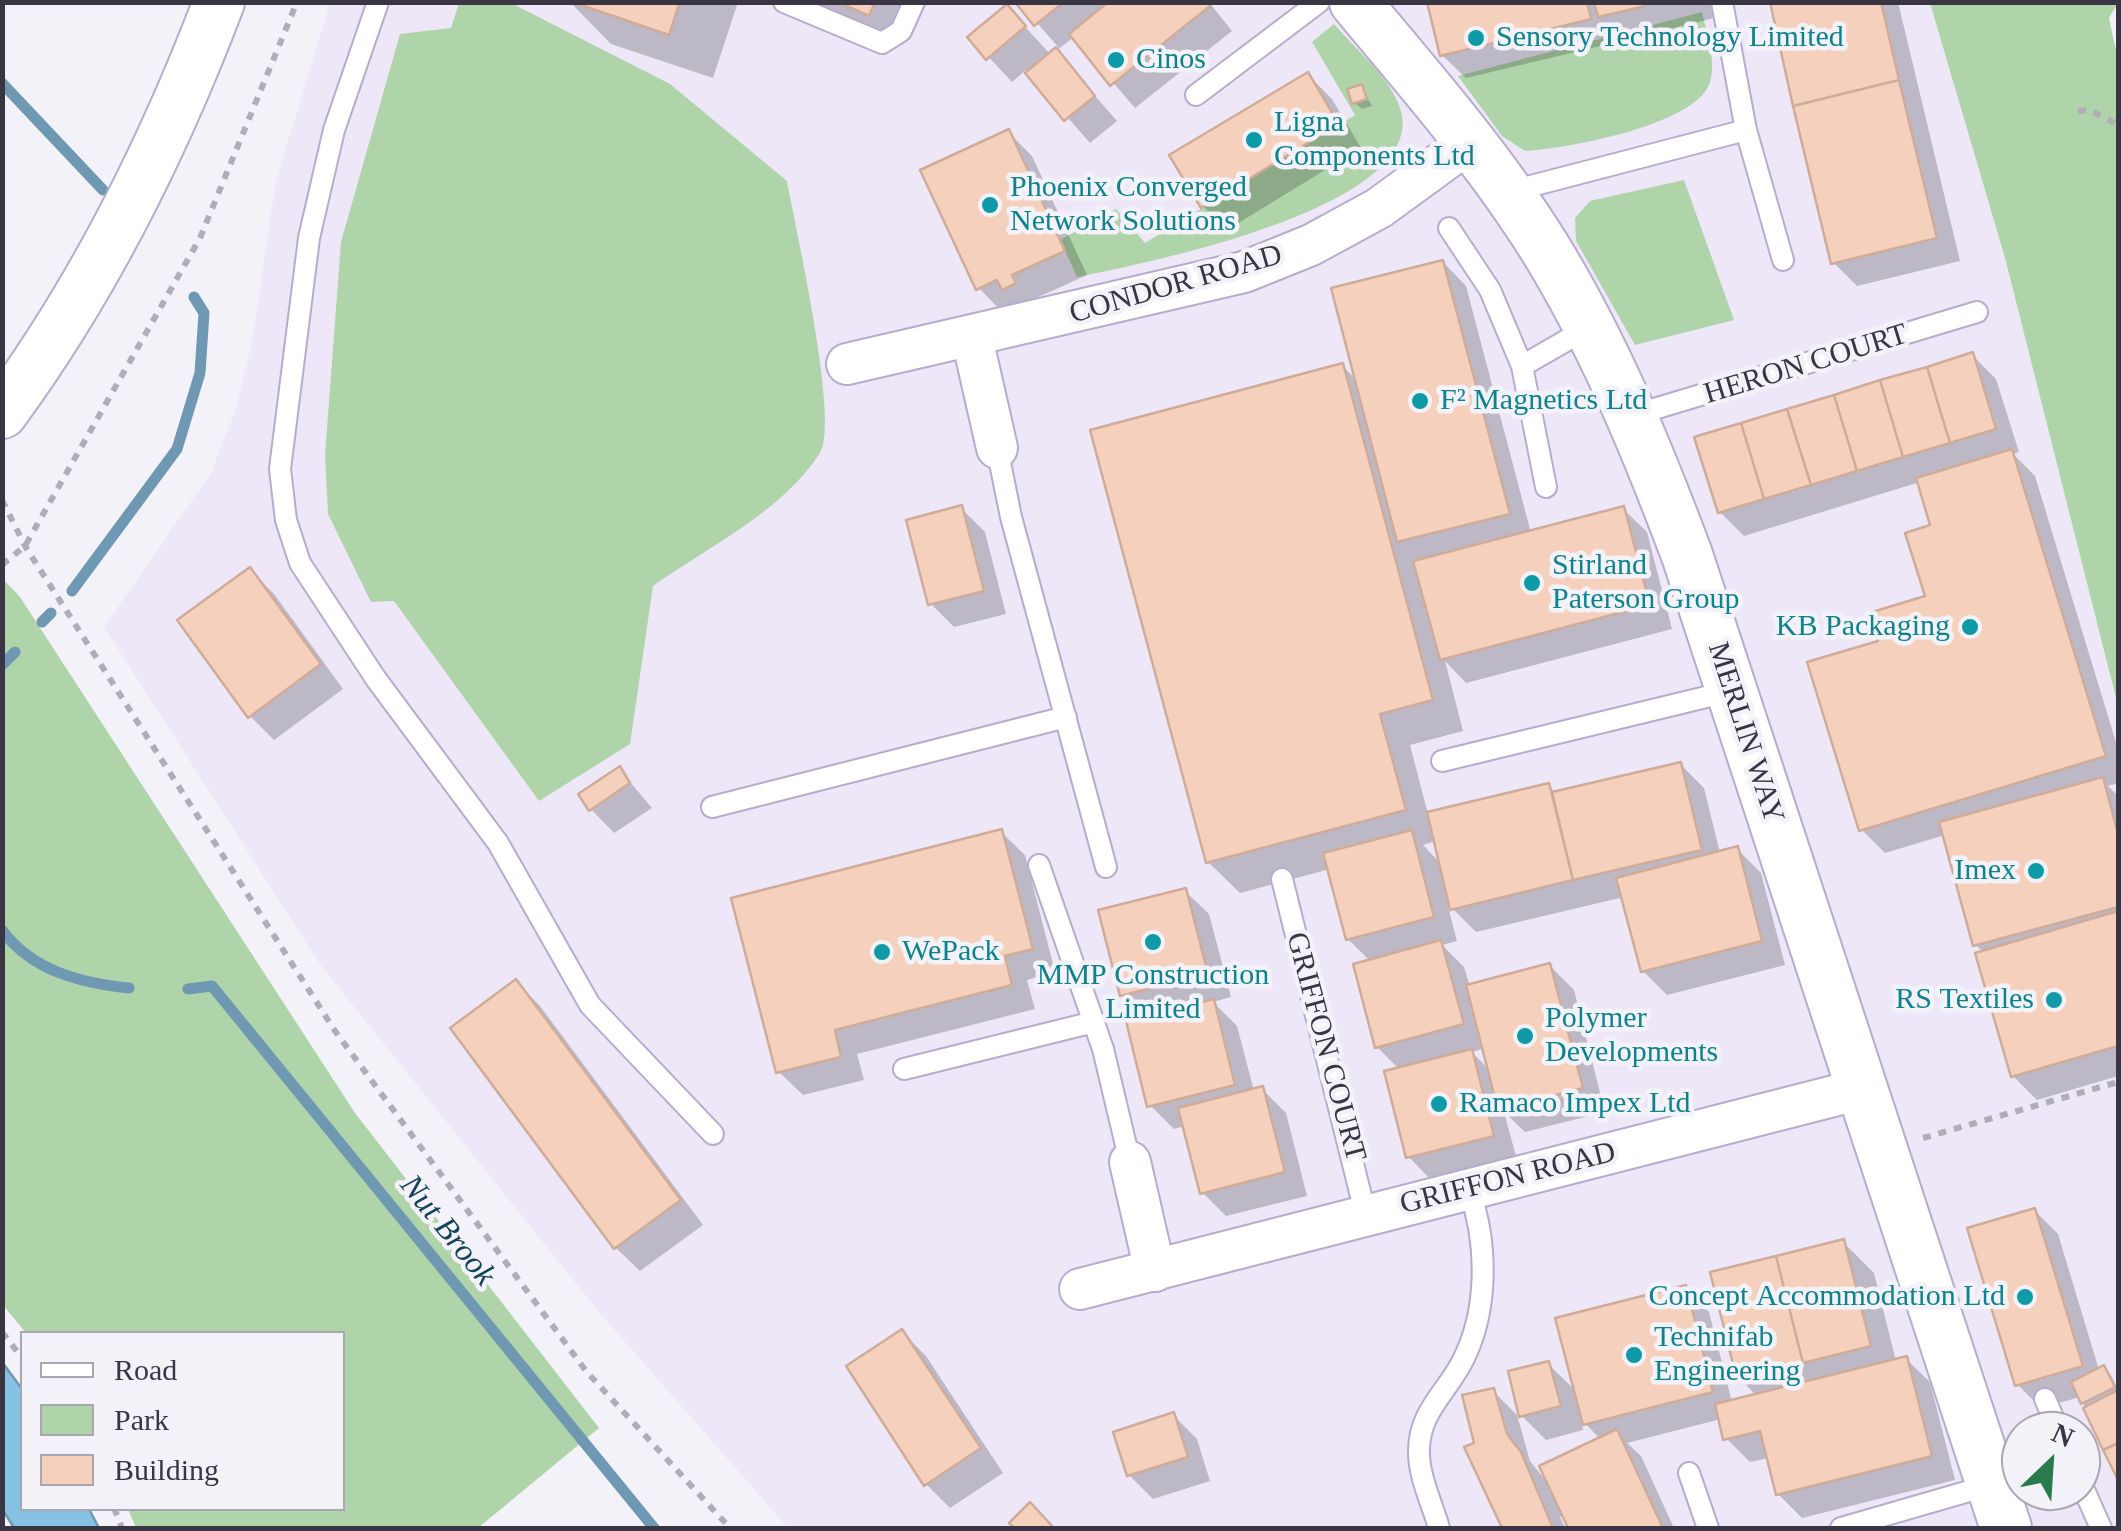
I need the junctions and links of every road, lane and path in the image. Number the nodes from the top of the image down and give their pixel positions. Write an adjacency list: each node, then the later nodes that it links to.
1 (219, 2): 22 (street)
2 (297, 2): 27 (path)
3 (378, 2): 40 (lane)
4 (784, 2): 5 (lane)
5 (914, 2)
6 (1319, 2): 9 (lane)
7 (1355, 2): 13 (street, MERLIN WAY)
8 (1722, 2): 12 (lane)
9 (1196, 95)
10 (2078, 110): 11 (path)
11 (2118, 125)
12 (1746, 130): 14 (lane); 16 (lane)
13 (1471, 141): 14 (street, MERLIN WAY); 19 (street, CONDOR ROAD)
14 (1506, 193): 18 (street, MERLIN WAY)
15 (1450, 228): 21 (lane)
16 (1783, 260)
17 (1976, 312): 23 (lane, HERON COURT)
18 (1588, 328): 21 (lane); 23 (street, MERLIN WAY)
19 (972, 338): 20 (street, CONDOR ROAD); 24 (street)
20 (848, 364)
21 (1522, 366): 25 (lane)
22 (2, 413)
23 (1634, 415): 29 (street, MERLIN WAY)
24 (996, 448): 30 (lane)
25 (1546, 487)
26 (2, 500): 27 (path)
27 (25, 546): 28 (path); 53 (path)
28 (2, 564)
29 (1732, 691): 31 (lane); 39 (street, MERLIN WAY)
30 (1066, 718): 32 (lane); 34 (lane)
31 (1442, 761)
32 (712, 807)
33 (1039, 865): 36 (lane)
34 (1106, 867)
35 (1282, 879): 44 (lane, GRIFFON COURT)
36 (1094, 1022): 37 (lane); 42 (lane)
37 (904, 1069)
38 (2118, 1082): 41 (path)
39 (1860, 1089): 41 (street, MERLIN WAY); 43 (street, GRIFFON ROAD)
40 (713, 1134)
41 (1881, 1150): 52 (street, MERLIN WAY)
42 (1130, 1162): 45 (street)
43 (1469, 1190): 44 (street, GRIFFON ROAD); 54 (lane)
44 (1366, 1216): 45 (street, GRIFFON ROAD)
45 (1156, 1270): 46 (street, GRIFFON ROAD)
46 (1080, 1290)
47 (2, 1332): 48 (path)
48 (20, 1355)
49 (2046, 1400): 50 (lane)
50 (2051, 1411)
51 (1689, 1474): 55 (lane)
52 (1999, 1506): 56 (lane)
53 (730, 1528)
54 (1440, 1528)
55 (1708, 1528)
56 (1841, 1528)

